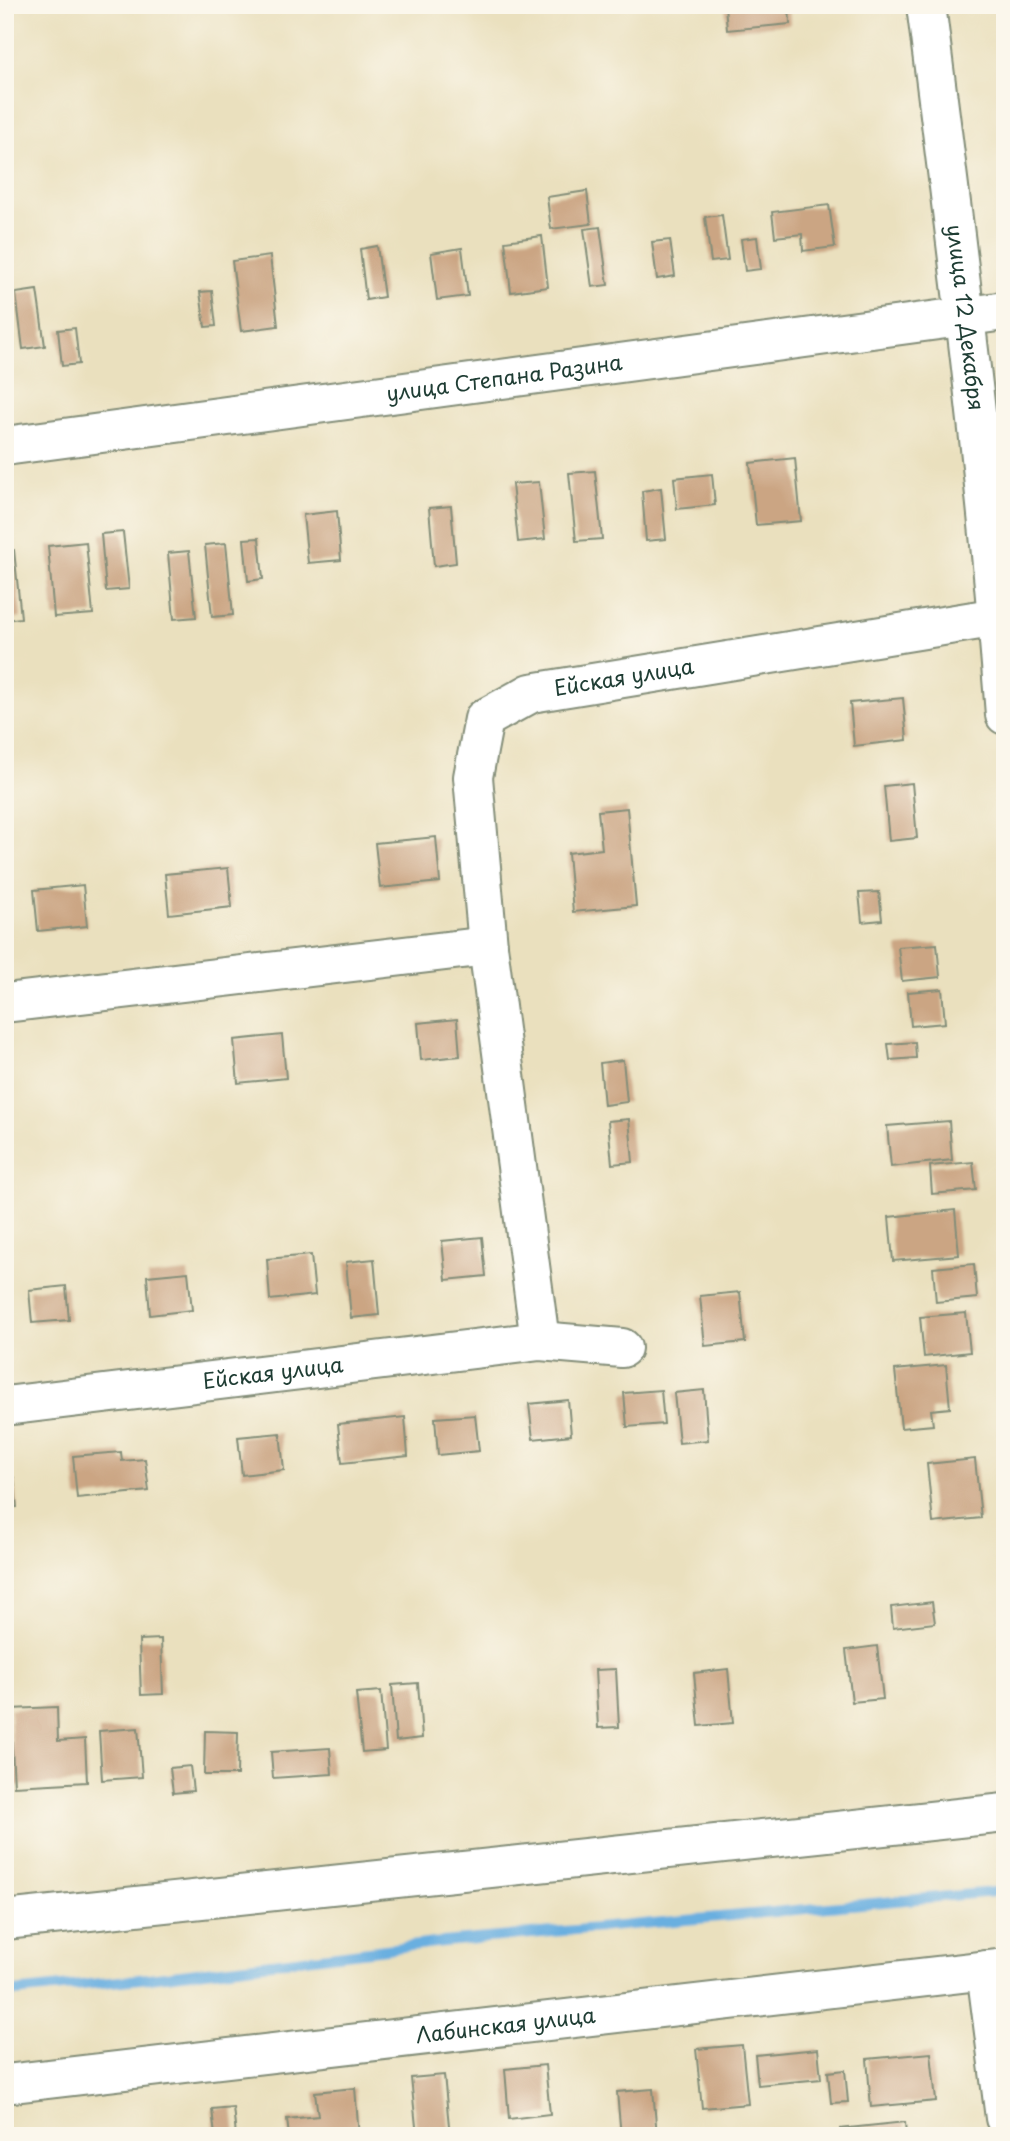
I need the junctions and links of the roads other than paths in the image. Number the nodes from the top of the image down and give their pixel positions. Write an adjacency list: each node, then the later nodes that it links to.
1 (926, 5): 3 (street, улица 12 Декабря)
2 (1005, 311): 3 (street, улица Степана Разина)
3 (966, 316): 4 (street, улица Степана Разина); 5 (street, улица 12 Декабря)
4 (5, 446)
5 (998, 617): 6 (street, улица 12 Декабря); 7 (street, Ейская улица)
6 (1005, 715)
7 (488, 946): 8 (street); 9 (street, Ейская улица)
8 (5, 1003)
9 (540, 1341): 10 (street, Ейская улица); 11 (street, Ейская улица)
10 (622, 1348)
11 (5, 1406)
12 (1005, 1813): 13 (street)
13 (5, 1920)
14 (995, 1969): 15 (street, Лабинская улица); 16 (street)
15 (5, 2084)
16 (1005, 2118)

